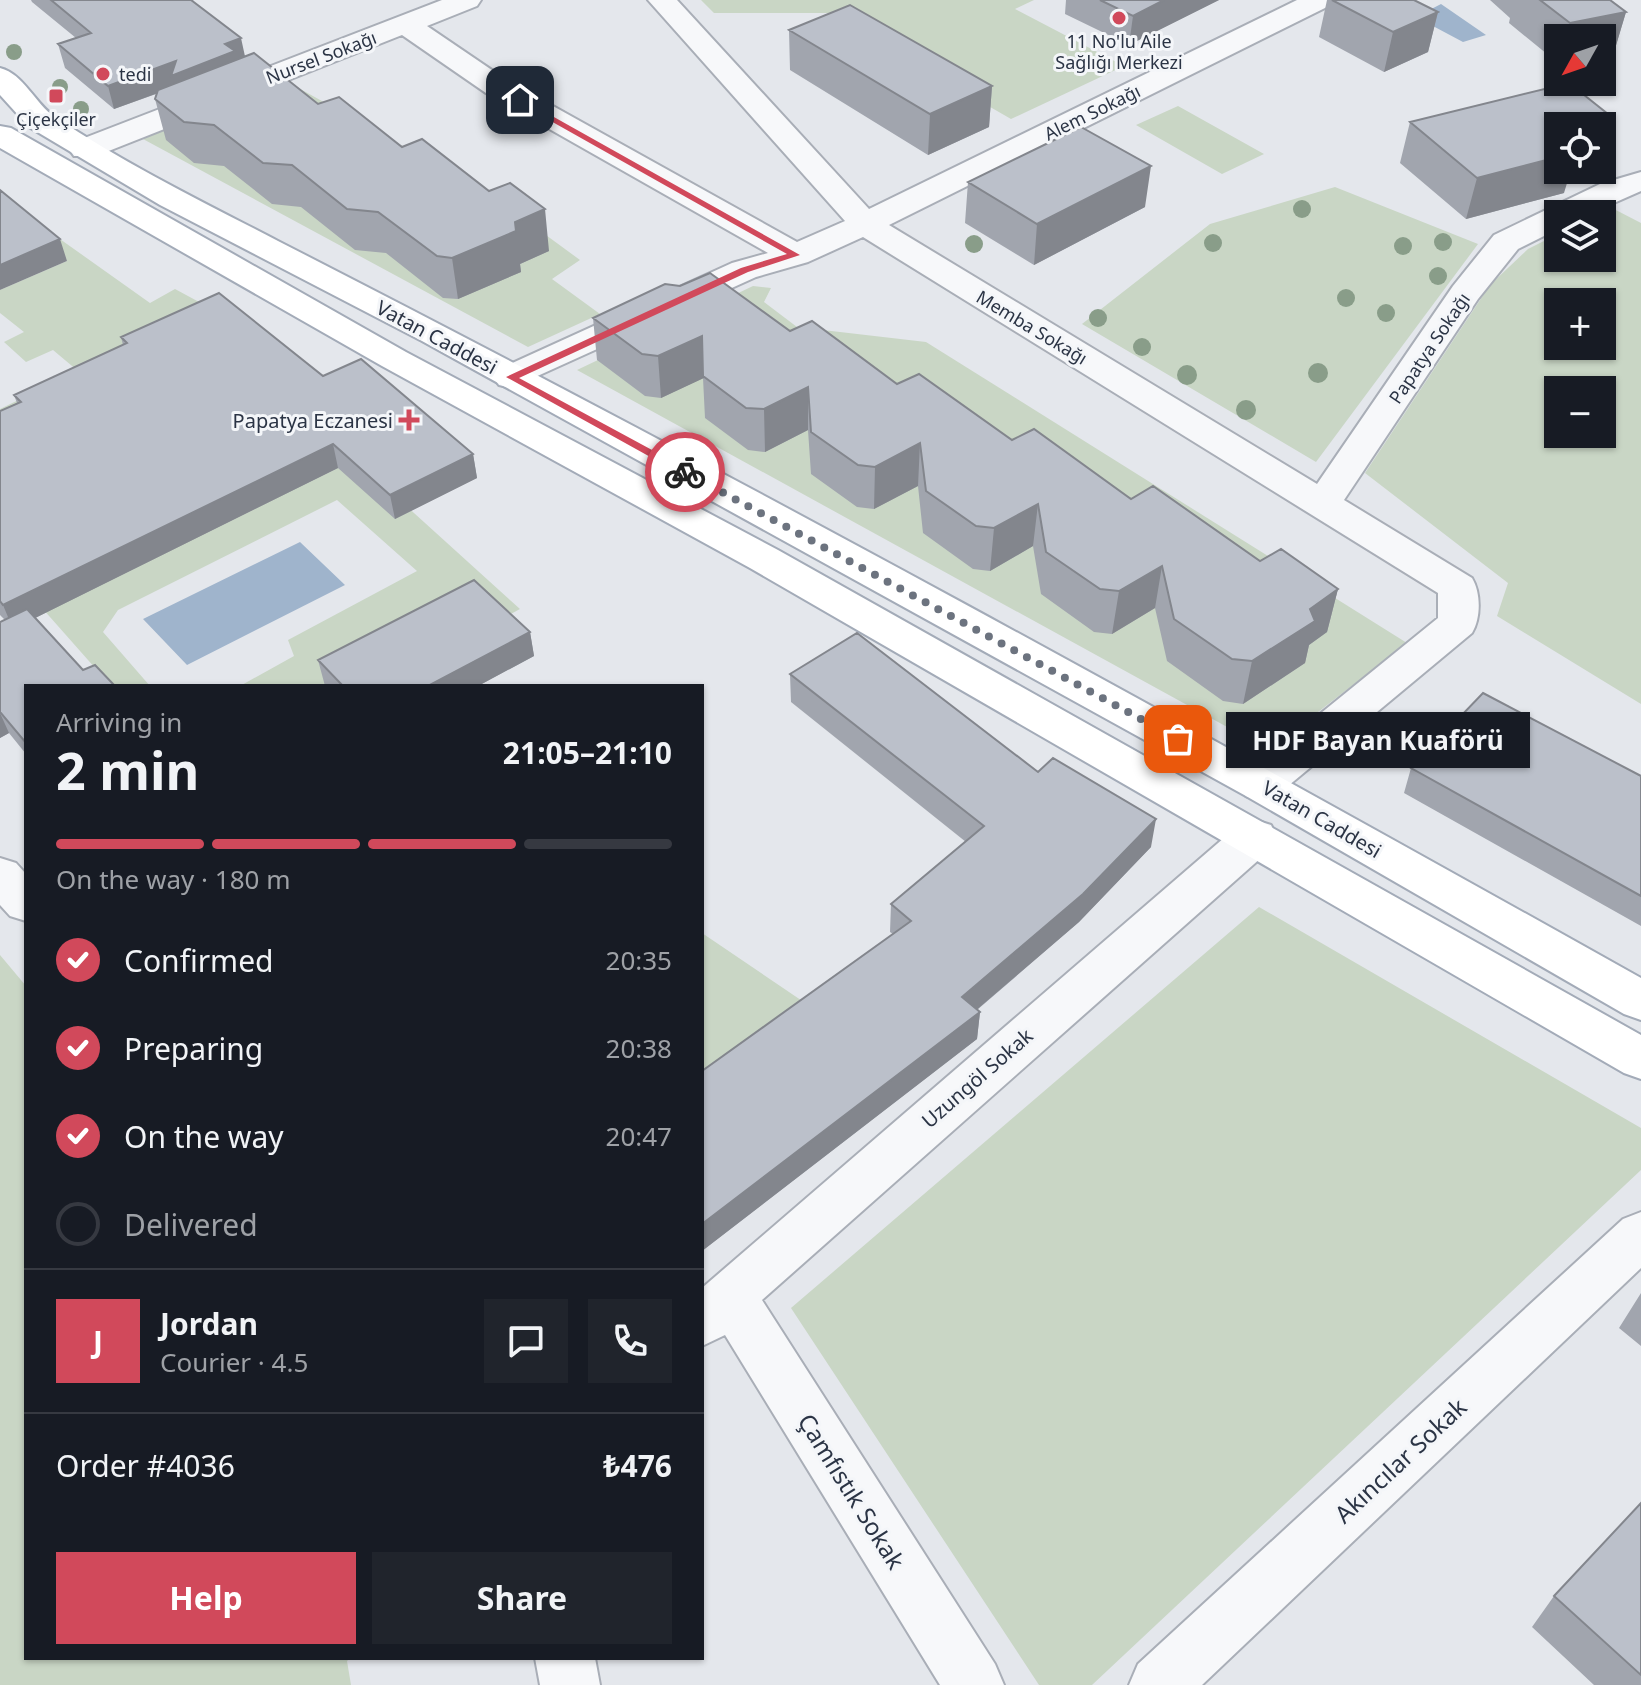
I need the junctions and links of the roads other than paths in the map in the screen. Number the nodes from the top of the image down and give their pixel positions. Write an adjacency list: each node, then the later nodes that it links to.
1 (467, 0): 4 (street, Nursel Sokağı)
2 (662, 0): 11 (street, Memba Sokağı)
3 (1319, 0): 11 (street, Alem Sokağı)
4 (405, 24): 7 (street, Nursel Sokağı); 13 (street)
5 (0, 77): 7 (main road, Vatan Caddesi)
6 (0, 135): 17 (main road, Vatan Caddesi)
7 (85, 149): 14 (main road, Vatan Caddesi)
8 (1626, 186): 9 (street); 10 (street)
9 (1595, 200)
10 (1641, 206)
11 (865, 224): 13 (street, Alem Sokağı); 15 (street, Memba Sokağı)
12 (1544, 224): 15 (street, Papatya Sokağı)
13 (796, 255): 14 (street, Alem Sokağı)
14 (511, 377): 16 (main road, Vatan Caddesi)
15 (1322, 504): 16 (street, Memba Sokağı)
16 (1261, 785): 20 (main road, Vatan Caddesi)
17 (1255, 837): 21 (main road, Vatan Caddesi); 23 (street, Uzungöl Sokak)
18 (0, 875): 19 (street)
19 (24, 902)
20 (1641, 1001)
21 (1641, 1059)
22 (1641, 1235): 27 (street, Akıncılar Sokak)
23 (716, 1309): 26 (street, Çamfıstık Sokak)
24 (565, 1660): 25 (street)
25 (570, 1685)
26 (974, 1685)
27 (1159, 1685)

